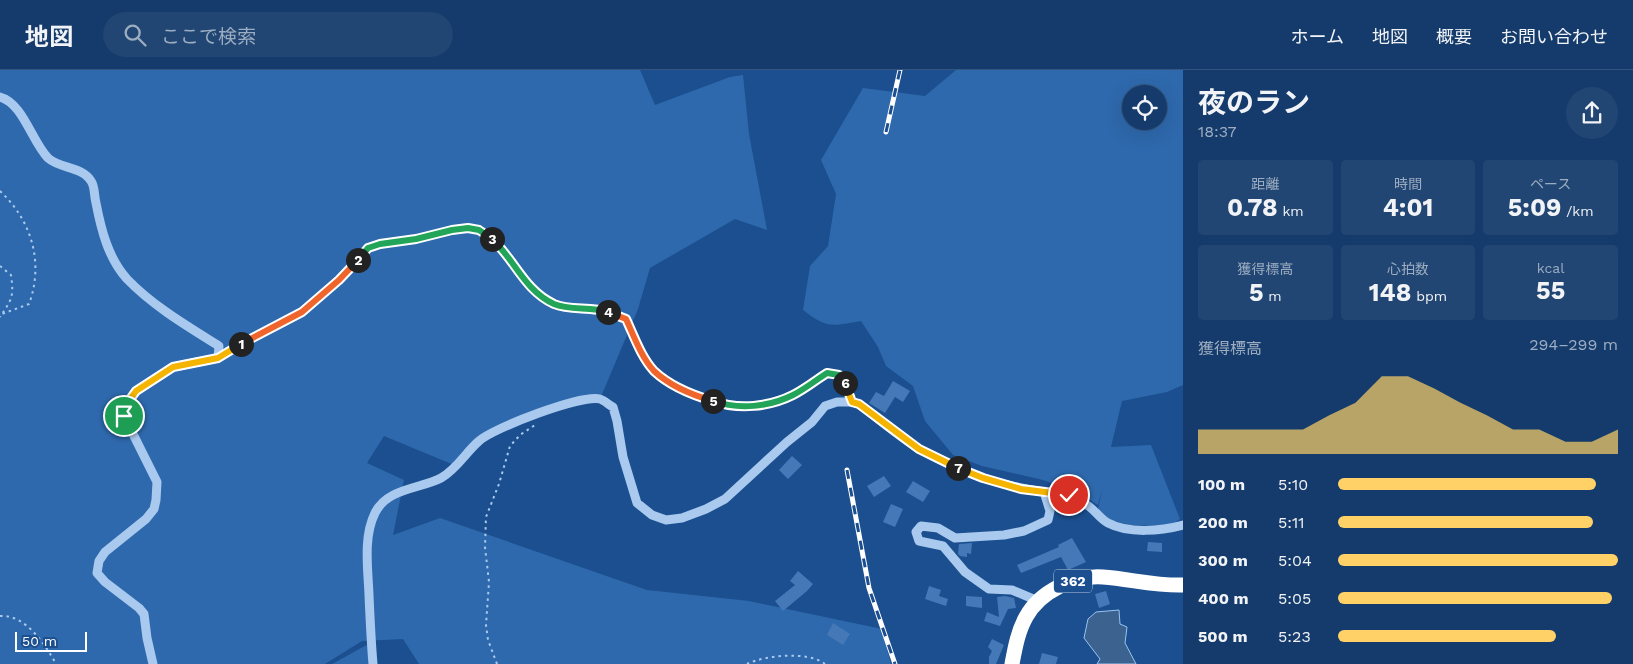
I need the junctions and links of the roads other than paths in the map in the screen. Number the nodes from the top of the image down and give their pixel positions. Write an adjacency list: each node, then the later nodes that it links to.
1 (0, 97): 6 (street)
2 (1044, 492): 3 (street); 5 (street); 7 (street)
3 (1183, 525)
4 (1183, 585): 5 (highway, 362)
5 (1038, 601): 8 (highway, 362)
6 (153, 664)
7 (373, 664)
8 (1012, 664)

